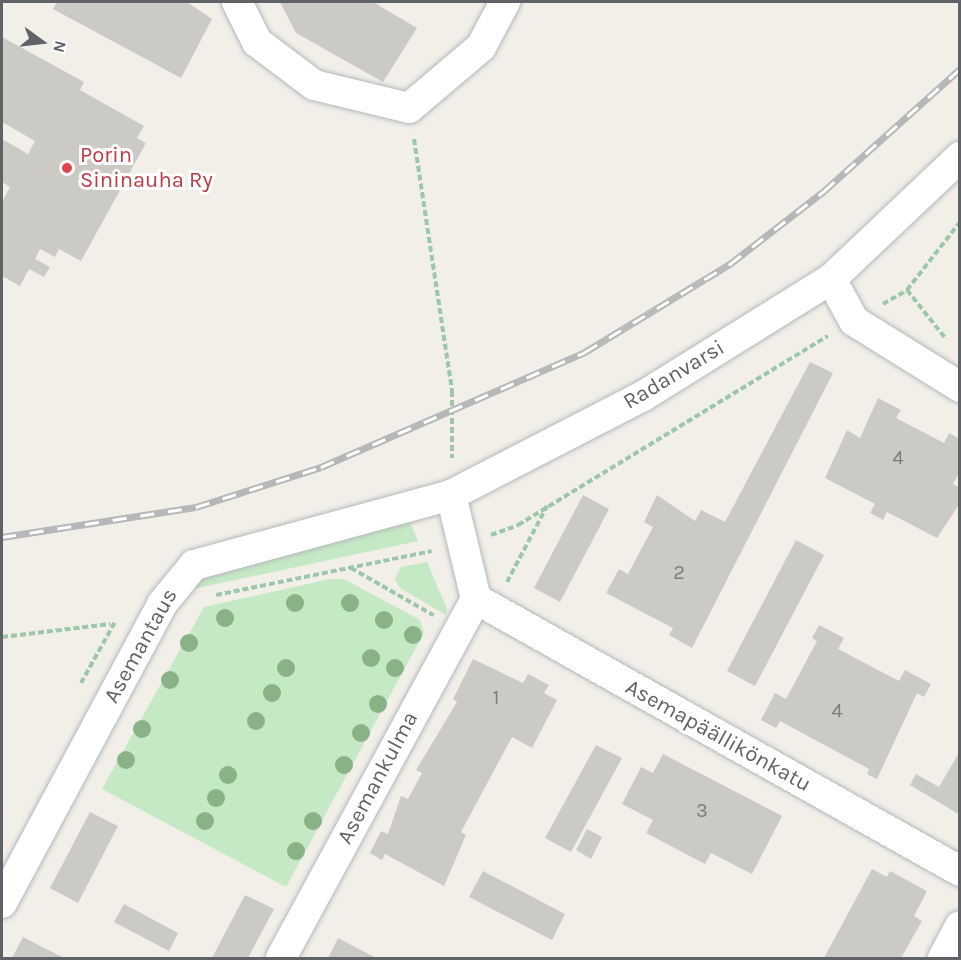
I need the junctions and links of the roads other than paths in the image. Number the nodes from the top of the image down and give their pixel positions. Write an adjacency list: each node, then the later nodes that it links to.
1 (237, 2): 2 (street)
2 (505, 2)
3 (960, 157): 4 (street, Radanvarsi)
4 (831, 279): 5 (street); 6 (street, Radanvarsi)
5 (960, 387)
6 (451, 495): 7 (street); 9 (street, Asemantaus)
7 (476, 599): 8 (street, Asemapäällikönkatu); 11 (street, Asemankulma)
8 (960, 871)
9 (2, 903)
10 (960, 926): 12 (street)
11 (281, 958)
12 (943, 958)

